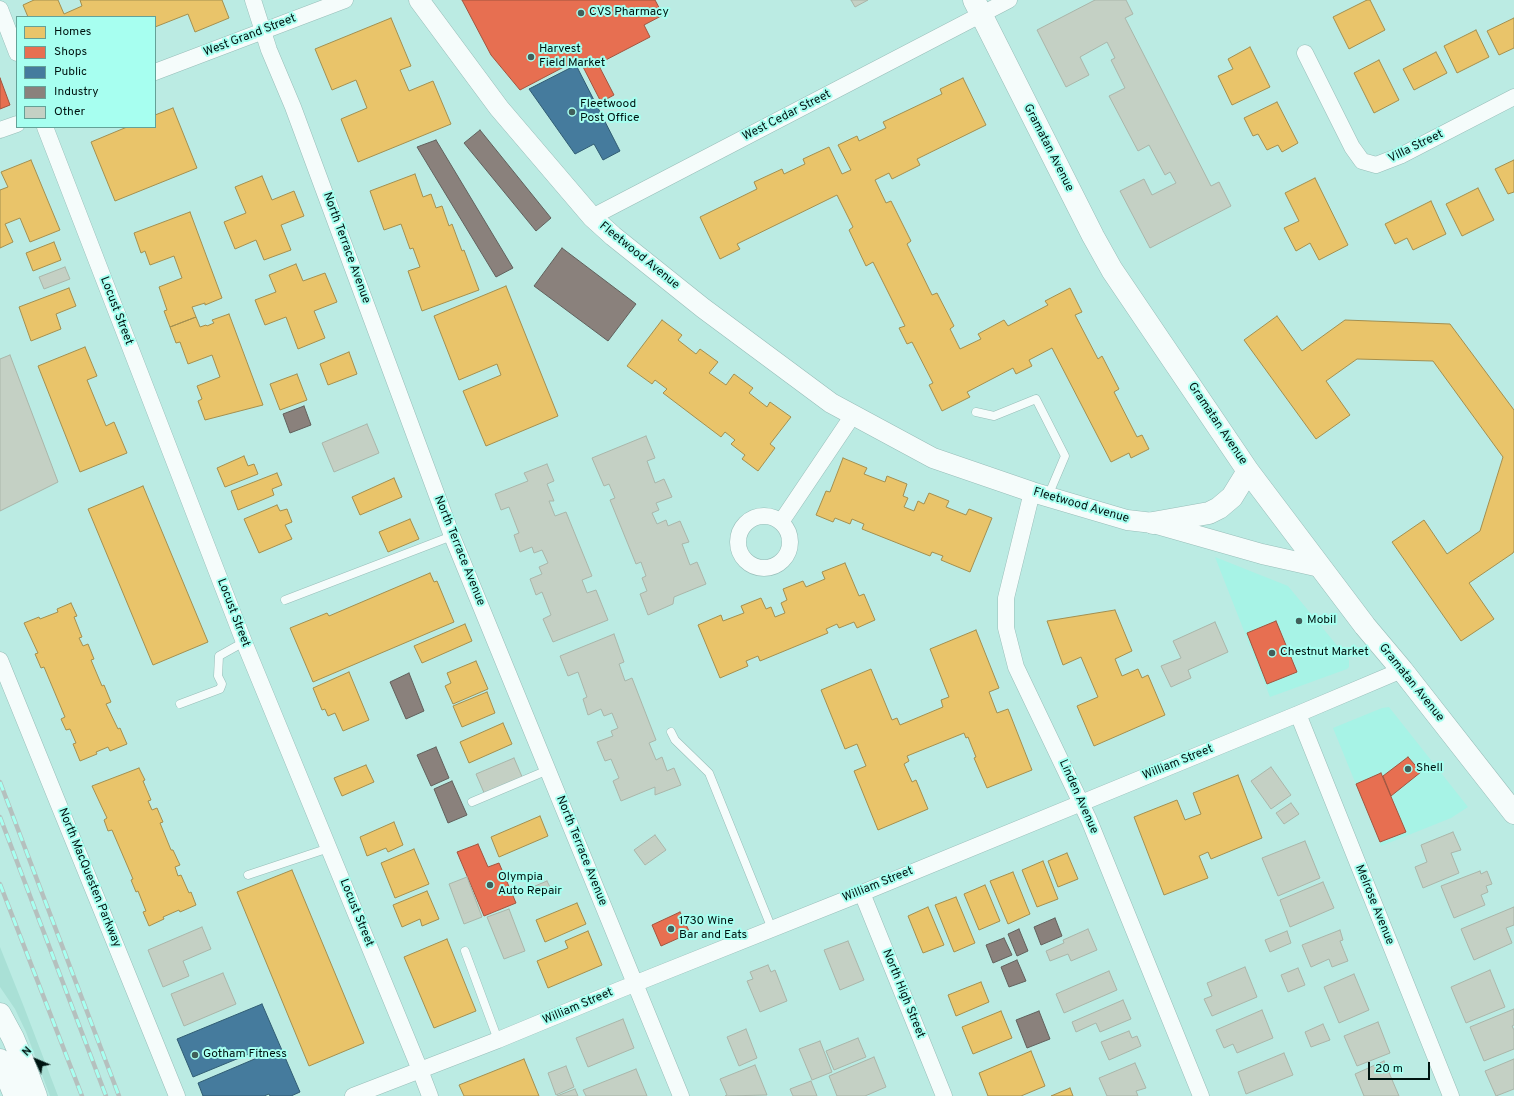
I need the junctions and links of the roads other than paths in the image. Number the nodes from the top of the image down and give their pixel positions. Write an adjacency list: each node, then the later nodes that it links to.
1 (253, 0): 7 (street, North Terrace Avenue)
2 (345, 0): 7 (street, West Grand Street)
3 (419, 0): 15 (street, Fleetwood Avenue)
4 (1009, 0): 5 (street, West Cedar Street)
5 (978, 7): 15 (street, West Cedar Street); 18 (main road, Gramatan Avenue)
6 (0, 9): 8 (street)
7 (264, 31): 10 (street, West Grand Street); 22 (street, North Terrace Avenue)
8 (16, 50)
9 (1305, 53): 11 (street, Villa Street)
10 (156, 72)
11 (1514, 97)
12 (16, 124): 14 (street)
13 (45, 128): 25 (street, Locust Street)
14 (0, 130)
15 (592, 217): 17 (street, Fleetwood Avenue)
16 (976, 412): 19 (lane)
17 (852, 415): 19 (street, Fleetwood Avenue); 20 (street)
18 (1248, 471): 21 (main road); 23 (main road, Gramatan Avenue)
19 (1040, 494): 21 (street, Fleetwood Avenue); 33 (street, Linden Avenue)
20 (781, 522)
21 (1153, 523): 23 (street, Fleetwood Avenue)
22 (452, 536): 24 (lane); 31 (street, North Terrace Avenue)
23 (1320, 567): 27 (main road, Gramatan Avenue)
24 (285, 600)
25 (244, 642): 28 (lane); 35 (street, Locust Street)
26 (0, 660): 47 (street, North MacQuesten Parkway)
27 (1402, 670): 29 (street, William Street); 34 (main road, Gramatan Avenue)
28 (180, 704)
29 (1298, 714): 33 (street, William Street); 53 (street, Melrose Avenue)
30 (671, 732): 38 (lane)
31 (548, 770): 32 (lane); 40 (street, North Terrace Avenue)
32 (472, 802)
33 (1081, 803): 37 (street, William Street); 52 (street, Linden Avenue)
34 (1514, 813)
35 (330, 848): 36 (lane); 44 (street, Locust Street)
36 (248, 875)
37 (862, 893): 38 (street, William Street); 51 (street, North High Street)
38 (772, 929): 40 (street, William Street)
39 (465, 951): 42 (lane)
40 (636, 984): 42 (street, William Street); 50 (street, North Terrace Avenue)
41 (0, 1014): 46 (main road)
42 (498, 1040): 44 (street, William Street)
43 (0, 1060): 45 (main road)
44 (420, 1070): 48 (street, William Street); 49 (street, Locust Street)
45 (15, 1096)
46 (36, 1096)
47 (177, 1096)
48 (353, 1096)
49 (430, 1096)
50 (681, 1096)
51 (944, 1096)
52 (1201, 1096)
53 (1451, 1096)

